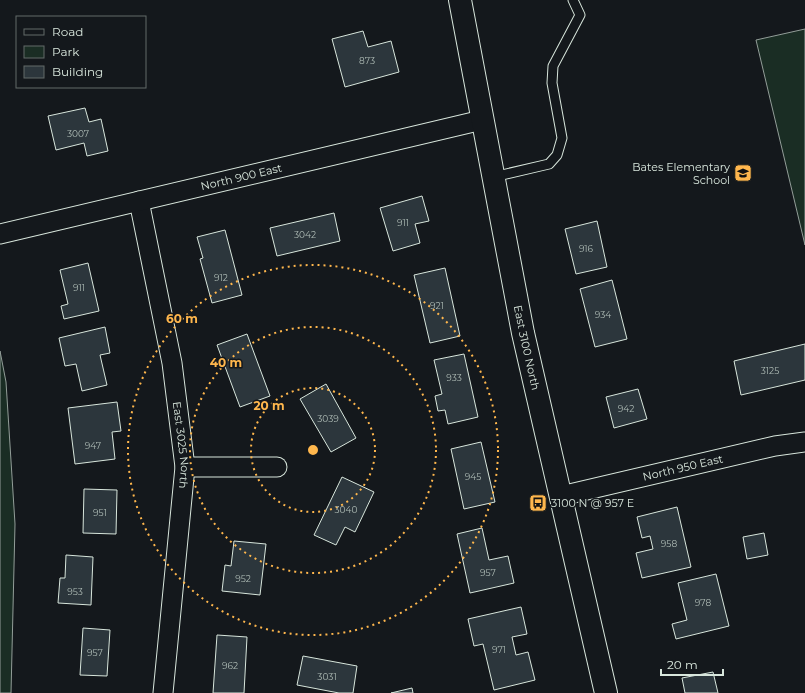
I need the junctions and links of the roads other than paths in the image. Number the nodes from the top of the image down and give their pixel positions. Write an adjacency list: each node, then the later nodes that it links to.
1 (460, 0): 3 (main road, East 3100 North)
2 (573, 0): 4 (lane)
3 (482, 120): 4 (main road, East 3100 North); 5 (street, North 900 East)
4 (493, 177): 10 (main road, East 3100 North)
5 (139, 201): 6 (street, North 900 East); 8 (street, East 3025 North)
6 (0, 234)
7 (805, 442): 10 (street, North 950 East)
8 (185, 467): 9 (street); 11 (street, East 3025 North)
9 (277, 467)
10 (561, 496): 12 (main road, East 3100 North)
11 (164, 693)
12 (606, 693)

